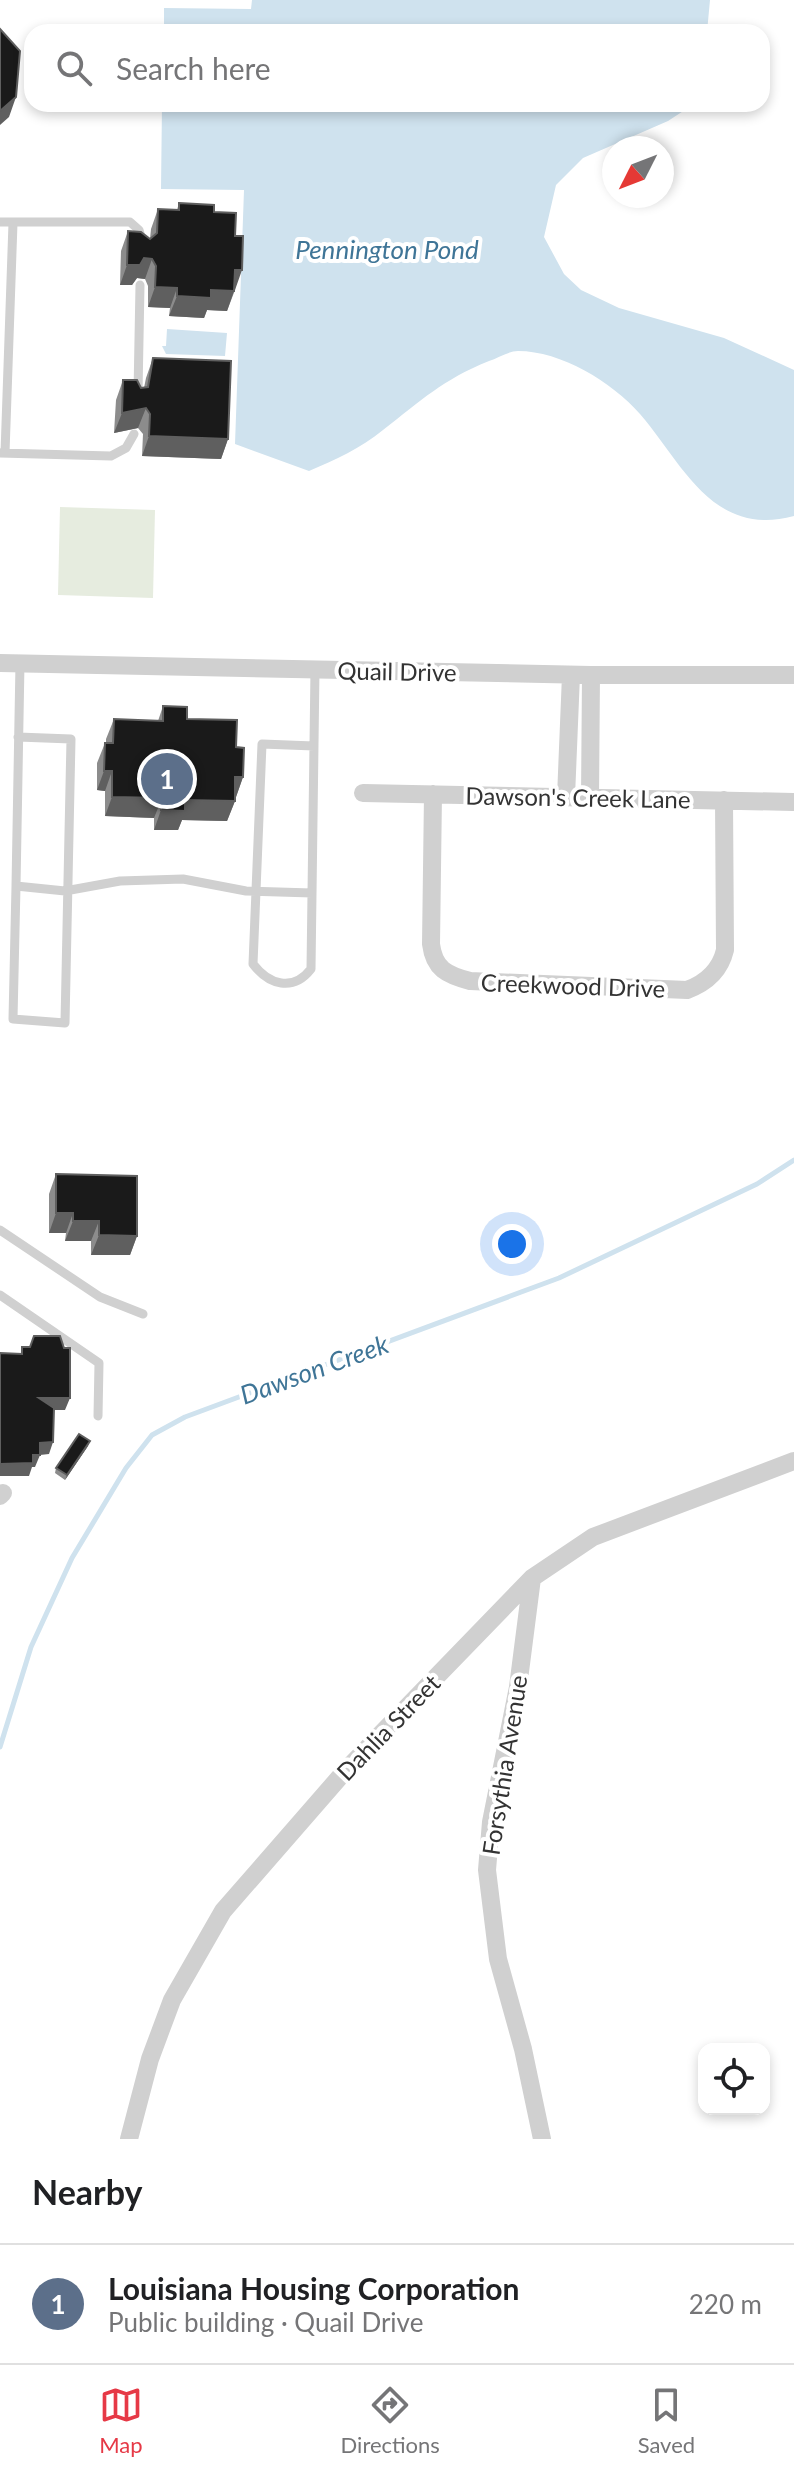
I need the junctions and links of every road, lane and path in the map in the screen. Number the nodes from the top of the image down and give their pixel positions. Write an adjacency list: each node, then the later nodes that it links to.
1 (0, 222): 2 (lane)
2 (13, 223): 3 (lane); 7 (lane)
3 (141, 252)
4 (140, 285): 5 (lane)
5 (137, 401)
6 (134, 434): 7 (lane)
7 (2, 453)
8 (0, 663): 9 (street, Quail Drive)
9 (20, 663): 10 (street, Quail Drive); 14 (lane)
10 (315, 669): 11 (street, Quail Drive); 15 (lane)
11 (571, 675): 12 (street, Quail Drive); 18 (street)
12 (591, 675): 13 (street, Quail Drive); 19 (street)
13 (794, 675)
14 (18, 737): 22 (lane); 23 (lane)
15 (314, 746): 24 (lane); 25 (lane)
16 (363, 793): 17 (street, Dawson's Creek Lane)
17 (433, 794): 18 (street, Dawson's Creek Lane); 20 (street, Creekwood Drive)
18 (566, 797): 19 (street, Dawson's Creek Lane)
19 (590, 798): 20 (street, Dawson's Creek Lane)
20 (724, 800): 21 (street, Dawson's Creek Lane)
21 (793, 802)
22 (16, 886): 23 (lane); 23 (lane)
23 (65, 891): 24 (lane)
24 (256, 892): 25 (lane); 25 (lane)
25 (312, 893)
26 (0, 1230): 28 (lane)
27 (0, 1295): 29 (lane)
28 (143, 1314)
29 (98, 1416)
30 (794, 1461): 31 (street, Dahlia Street)
31 (532, 1578): 32 (street, Dahlia Street); 33 (street, Forsythia Avenue)
32 (129, 2139)
33 (542, 2139)

